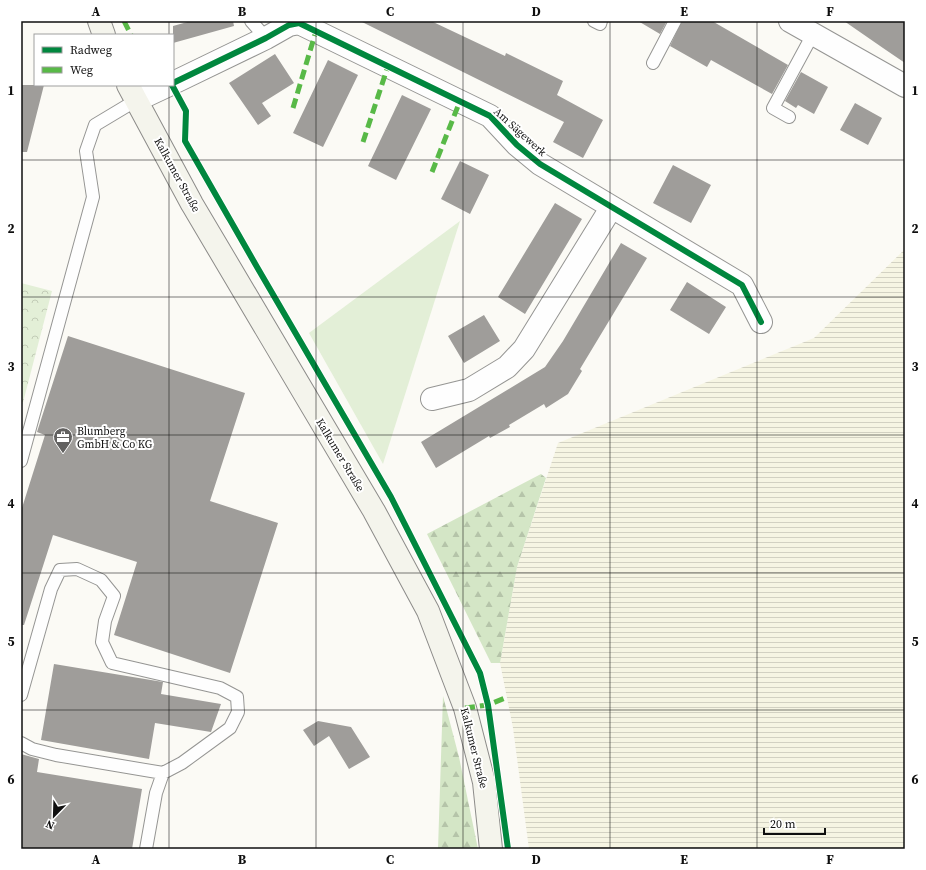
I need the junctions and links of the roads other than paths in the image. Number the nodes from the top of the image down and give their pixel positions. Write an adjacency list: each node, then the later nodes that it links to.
1 (99, 21): 7 (main road)
2 (251, 21): 9 (lane)
3 (594, 21): 4 (lane)
4 (601, 21)
5 (675, 21): 10 (lane)
6 (790, 21): 8 (street)
7 (104, 34)
8 (814, 34): 13 (street); 15 (lane)
9 (266, 38): 11 (street, Am Sägewerk); 16 (street, Am Sägewerk)
10 (653, 63)
11 (174, 83)
12 (164, 86): 14 (street)
13 (905, 86)
14 (132, 93): 19 (lane); 24 (main road, Kalkumer Straße)
15 (789, 117)
16 (611, 208): 17 (street, Am Sägewerk); 18 (street)
17 (761, 322)
18 (432, 399)
19 (21, 461)
20 (21, 695): 22 (lane)
21 (21, 743): 22 (lane)
22 (164, 773): 23 (lane)
23 (146, 849)
24 (491, 849)

